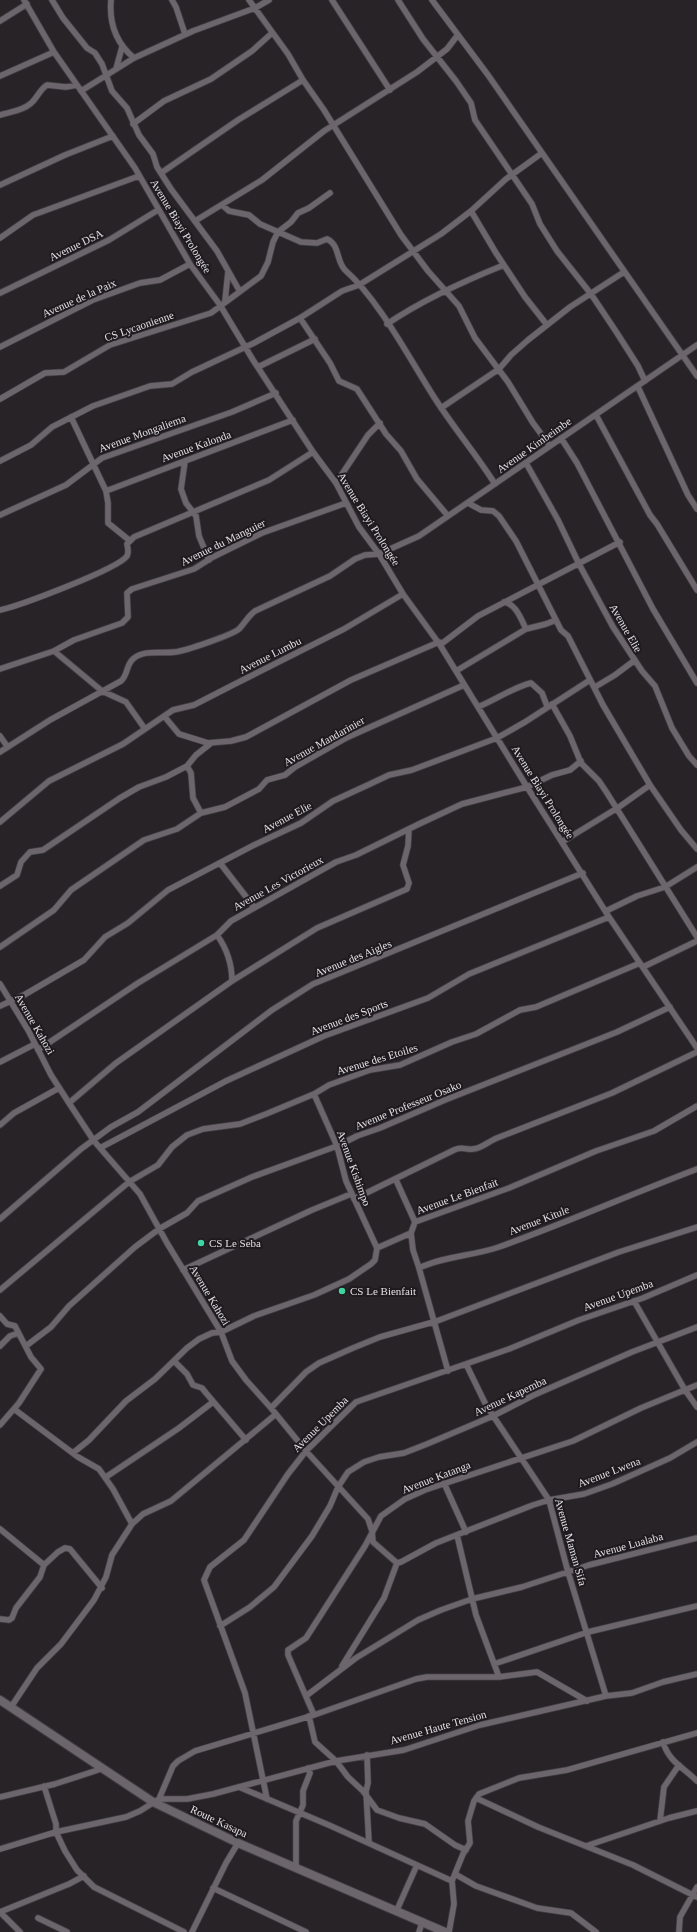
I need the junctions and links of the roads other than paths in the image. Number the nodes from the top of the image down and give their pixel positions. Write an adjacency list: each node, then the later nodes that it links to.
1 (52, 0): 21 (street)
2 (111, 0): 15 (street)
3 (172, 0): 13 (street)
4 (249, 0): 10 (street)
5 (269, 0): 10 (street)
6 (332, 0): 24 (street)
7 (398, 0): 17 (street)
8 (432, 0): 14 (street)
9 (26, 2): 11 (street); 16 (street, Avenue Biayi Prolongée)
10 (255, 8): 12 (street); 13 (street)
11 (0, 21)
12 (272, 33): 22 (street); 27 (street)
13 (185, 34): 18 (street)
14 (457, 36): 17 (street); 30 (street)
15 (122, 47): 18 (street); 19 (street)
16 (54, 52): 20 (street); 23 (street, Avenue Biayi Prolongée)
17 (437, 56): 24 (street); 32 (street)
18 (134, 58): 19 (street)
19 (116, 69): 21 (street)
20 (0, 76)
21 (108, 76): 25 (street); 27 (street)
22 (303, 80): 28 (street); 31 (street)
23 (77, 85): 25 (street, Avenue Biayi Prolongée); 26 (street)
24 (390, 90): 28 (street)
25 (81, 91): 29 (street, Avenue Biayi Prolongée)
26 (0, 115)
27 (134, 124): 31 (street)
28 (333, 125): 36 (street); 42 (street)
29 (113, 136): 33 (street, Avenue Biayi Prolongée); 34 (street)
30 (542, 153): 32 (street); 46 (street)
31 (161, 173): 39 (street)
32 (513, 174): 38 (street); 51 (street)
33 (139, 176): 37 (street, Avenue Biayi Prolongée); 41 (street)
34 (0, 185)
35 (330, 193): 40 (street)
36 (222, 205): 39 (street); 40 (street)
37 (158, 210): 43 (street, Avenue Biayi Prolongée); 50 (street, Avenue DSA)
38 (471, 211): 42 (street); 44 (street)
39 (195, 221): 45 (street)
40 (278, 232): 47 (street); 48 (street, CS Lycaonienne)
41 (0, 238)
42 (414, 252): 47 (street); 49 (street)
43 (190, 264): 53 (street, Avenue Biayi Prolongée); 60 (street, Avenue de la Paix)
44 (504, 266): 49 (street); 56 (street)
45 (228, 271): 48 (street); 52 (street)
46 (624, 272): 51 (street); 61 (street)
47 (360, 285): 54 (street); 55 (street)
48 (239, 290): 52 (street, CS Lycaonienne)
49 (446, 290): 55 (street); 63 (street)
50 (0, 293)
51 (590, 294): 56 (street); 65 (street)
52 (225, 301): 53 (street, CS Lycaonienne)
53 (220, 305): 59 (street, Avenue Biayi Prolongée); 68 (street, CS Lycaonienne)
54 (300, 318): 57 (street); 59 (street)
55 (387, 324): 69 (street)
56 (547, 325): 63 (street)
57 (315, 339): 62 (street); 73 (street)
58 (697, 345): 61 (street, Avenue Kimbeimbe)
59 (245, 346): 62 (street, Avenue Biayi Prolongée); 71 (street)
60 (0, 347)
61 (683, 355): 64 (street); 65 (street, Avenue Kimbeimbe)
62 (258, 367): 67 (street, Avenue Biayi Prolongée)
63 (499, 369): 69 (street); 75 (street)
64 (697, 376)
65 (645, 381): 66 (street, Avenue Kimbeimbe)
66 (638, 387): 70 (street, Avenue Kimbeimbe); 86 (street)
67 (276, 392): 72 (street, Avenue Biayi Prolongée); 80 (street, Avenue Mongaliema)
68 (0, 399)
69 (441, 408): 82 (street)
70 (596, 415): 74 (street, Avenue Kimbeimbe); 96 (street)
71 (71, 417): 77 (street); 80 (street)
72 (293, 420): 76 (street, Avenue Biayi Prolongée); 78 (street, Avenue Kalonda)
73 (380, 423): 81 (street); 89 (street)
74 (561, 438): 75 (street, Avenue Kimbeimbe); 91 (street)
75 (550, 446): 79 (street, Avenue Kimbeimbe)
76 (313, 452): 81 (street, Avenue Biayi Prolongée); 87 (street)
77 (0, 461)
78 (185, 461): 83 (street, Avenue Kalonda); 87 (street)
79 (526, 463): 82 (street, Avenue Kimbeimbe); 94 (street, Avenue Elie)
80 (94, 464): 83 (street); 88 (street, Avenue Mongaliema)
81 (336, 483): 84 (street, Avenue Biayi Prolongée)
82 (495, 484): 85 (street, Avenue Kimbeimbe)
83 (106, 491): 90 (street)
84 (346, 503): 92 (street, Avenue Biayi Prolongée); 93 (street, Avenue du Manguier)
85 (468, 503): 89 (street, Avenue Kimbeimbe); 95 (street)
86 (697, 509)
87 (193, 511): 90 (street); 93 (street)
88 (0, 515)
89 (448, 516): 92 (street, Avenue Kimbeimbe)
90 (129, 540): 99 (street)
91 (620, 542): 94 (street); 108 (street)
92 (379, 554): 97 (street, Avenue Biayi Prolongée); 111 (street, Avenue Kimbeimbe)
93 (209, 560): 103 (street, Avenue du Manguier)
94 (579, 564): 95 (street); 104 (street, Avenue Elie)
95 (537, 586): 98 (street); 100 (street)
96 (697, 590)
97 (403, 594): 102 (street, Avenue Biayi Prolongée); 114 (street, Avenue Lumbu)
98 (504, 602): 101 (street); 102 (street)
99 (0, 610)
100 (556, 620): 101 (street); 107 (street)
101 (526, 629): 106 (street)
102 (439, 644): 106 (street, Avenue Biayi Prolongée); 118 (street)
103 (54, 651): 105 (street, Avenue du Manguier); 111 (street)
104 (635, 660): 110 (street, Avenue Elie); 123 (street)
105 (0, 669)
106 (456, 671): 109 (street, Avenue Biayi Prolongée)
107 (590, 680): 110 (street); 112 (street, Avenue Elie)
108 (697, 683)
109 (464, 685): 113 (street, Avenue Biayi Prolongée); 127 (street, Avenue Mandarinier)
110 (595, 687): 124 (street)
111 (102, 691): 115 (street); 119 (street, Avenue Kimbeimbe)
112 (550, 705): 113 (street); 117 (street, Avenue Elie); 121 (street)
113 (478, 707): 117 (street, Avenue Biayi Prolongée)
114 (164, 716): 115 (street, Avenue Lumbu); 118 (street)
115 (145, 729): 128 (street, Avenue Lumbu)
116 (0, 736): 119 (street)
117 (497, 738): 125 (street, Avenue Biayi Prolongée); 132 (street, Avenue Elie)
118 (210, 744): 122 (street)
119 (8, 746): 120 (street, Avenue Kimbeimbe)
120 (0, 752)
121 (581, 761): 125 (street, Avenue Les Victorieux); 126 (street)
122 (188, 766): 127 (street); 135 (street)
123 (697, 766)
124 (650, 785): 126 (street); 131 (street)
125 (527, 787): 129 (street, Avenue Les Victorieux); 130 (street, Avenue Biayi Prolongée)
126 (616, 808): 130 (street); 136 (street)
127 (201, 813): 143 (street, Avenue Mandarinier)
128 (0, 822)
129 (409, 829): 137 (street, Avenue Les Victorieux); 145 (street)
130 (562, 842): 134 (street, Avenue Biayi Prolongée)
131 (697, 849)
132 (220, 863): 137 (street); 147 (street, Avenue Elie)
133 (697, 867): 136 (street)
134 (583, 873): 138 (street, Avenue Biayi Prolongée); 159 (street, Avenue des Aigles)
135 (0, 886)
136 (665, 887): 138 (street); 141 (street)
137 (254, 907): 140 (street, Avenue Les Victorieux)
138 (606, 911): 139 (street, Avenue Biayi Prolongée)
139 (609, 917): 144 (street, Avenue Biayi Prolongée); 161 (street, Avenue des Sports)
140 (217, 935): 145 (street); 150 (street, Avenue Les Victorieux)
141 (697, 937)
142 (697, 941): 144 (street, Avenue des Etoiles)
143 (0, 947)
144 (642, 965): 149 (street, Avenue Biayi Prolongée); 155 (street, Avenue des Etoiles)
145 (232, 981): 156 (street)
146 (0, 984): 147 (street, Avenue Kahozi)
147 (11, 1002): 148 (street, Avenue Elie); 150 (street, Avenue Kahozi)
148 (0, 1006)
149 (670, 1007): 151 (street, Avenue Biayi Prolongée); 160 (street, Avenue Professeur Osako)
150 (37, 1047): 153 (street, Avenue Les Victorieux); 154 (street, Avenue Kahozi)
151 (697, 1048)
152 (697, 1052): 163 (street)
153 (0, 1062)
154 (59, 1088): 156 (street, Avenue Kahozi); 158 (street)
155 (314, 1094): 160 (street, Avenue Kishimpo); 164 (street, Avenue des Etoiles)
156 (69, 1103): 159 (street, Avenue Kahozi)
157 (697, 1106): 167 (street, Avenue Le Bienfait)
158 (0, 1124)
159 (94, 1141): 161 (street, Avenue Kahozi); 166 (street, Avenue des Aigles)
160 (337, 1146): 165 (street, Avenue Kishimpo); 169 (street, Avenue Professeur Osako)
161 (100, 1148): 164 (street, Avenue Kahozi)
162 (697, 1169): 172 (street, Avenue Kitule)
163 (396, 1180): 165 (street); 167 (street)
164 (128, 1182): 169 (street, Avenue Kahozi); 175 (street, Avenue des Etoiles)
165 (353, 1196): 171 (street, Avenue Kishimpo); 173 (street)
166 (0, 1219)
167 (415, 1222): 170 (street, Avenue Le Bienfait)
168 (697, 1227): 178 (street)
169 (160, 1229): 173 (street, Avenue Kahozi); 184 (street, Avenue Professeur Osako)
170 (411, 1233): 171 (street); 172 (street)
171 (377, 1248): 180 (street)
172 (419, 1268): 178 (street)
173 (183, 1270): 180 (street, Avenue Kahozi)
174 (697, 1275): 176 (street, Avenue Upemba)
175 (0, 1290)
176 (634, 1301): 182 (street); 186 (street, Avenue Upemba)
177 (0, 1316): 181 (street)
178 (434, 1322): 187 (street); 192 (street)
179 (697, 1327): 182 (street, Avenue Kapemba)
180 (221, 1332): 185 (street); 192 (street, Avenue Kahozi)
181 (18, 1333): 183 (street); 184 (street)
182 (658, 1343): 189 (street); 195 (street, Avenue Kapemba)
183 (0, 1346)
184 (26, 1346): 193 (street)
185 (174, 1361): 190 (street); 200 (street)
186 (466, 1364): 187 (street, Avenue Upemba); 195 (street, Avenue Maman Sifa)
187 (448, 1371): 199 (street, Avenue Upemba)
188 (697, 1385): 189 (street, Avenue Katanga)
189 (685, 1390): 191 (street); 201 (street, Avenue Katanga)
190 (213, 1402): 197 (street); 202 (street)
191 (697, 1407)
192 (271, 1408): 194 (street, Avenue Kahozi)
193 (14, 1409): 196 (street); 200 (street)
194 (276, 1414): 197 (street); 199 (street, Avenue Kahozi)
195 (493, 1416): 201 (street, Avenue Maman Sifa); 204 (street, Avenue Kapemba)
196 (0, 1425)
197 (246, 1440): 206 (street)
198 (697, 1442): 205 (street, Avenue Lwena)
199 (306, 1451): 204 (street, Avenue Kahozi); 219 (street, Avenue Upemba)
200 (73, 1454): 202 (street)
201 (522, 1458): 203 (street, Avenue Katanga); 205 (street, Avenue Maman Sifa)
202 (106, 1477): 206 (street)
203 (444, 1483): 208 (street, Avenue Katanga); 209 (street)
204 (338, 1487): 208 (street, Avenue Kahozi); 219 (street, Avenue Kapemba)
205 (549, 1500): 209 (street, Avenue Lwena); 214 (street, Avenue Maman Sifa)
206 (132, 1524): 215 (street)
207 (0, 1529): 213 (street)
208 (372, 1531): 212 (street, Avenue Kahozi); 225 (street, Avenue Katanga)
209 (466, 1532): 210 (street, Avenue Lwena)
210 (457, 1535): 212 (street); 216 (street)
211 (697, 1538): 214 (street, Avenue Lualaba)
212 (396, 1563): 222 (street)
213 (44, 1565): 215 (street); 218 (street)
214 (568, 1572): 216 (street, Avenue Lualaba); 220 (street, Avenue Maman Sifa)
215 (102, 1588): 229 (street)
216 (472, 1599): 221 (street); 222 (street, Avenue Lualaba)
217 (697, 1606): 220 (street)
218 (0, 1619)
219 (220, 1626): 232 (street, Avenue Upemba)
220 (588, 1632): 221 (street); 226 (street, Avenue Maman Sifa)
221 (494, 1664): 224 (street)
222 (340, 1668): 225 (street)
223 (697, 1674): 226 (street, Avenue Haute Tension)
224 (499, 1677): 228 (street); 230 (street)
225 (306, 1696): 230 (street, Avenue Katanga)
226 (606, 1696): 228 (street, Avenue Haute Tension)
227 (0, 1700): 229 (main road, Route Kasapa)
228 (587, 1701): 234 (street, Avenue Haute Tension)
229 (11, 1707): 238 (main road, Route Kasapa)
230 (311, 1716): 232 (street); 235 (street, Avenue Katanga)
231 (697, 1733): 233 (street)
232 (253, 1734): 239 (street, Avenue Upemba); 247 (street)
233 (662, 1742): 236 (street); 245 (street)
234 (367, 1754): 235 (street, Avenue Haute Tension); 243 (street)
235 (336, 1761): 237 (street, Avenue Haute Tension); 243 (street, Avenue Katanga)
236 (679, 1766): 240 (street); 250 (street)
237 (308, 1768): 239 (street, Avenue Haute Tension); 249 (street)
238 (101, 1769): 241 (street); 247 (main road, Route Kasapa)
239 (263, 1781): 242 (street, Avenue Haute Tension); 246 (street, Avenue Upemba)
240 (697, 1781)
241 (44, 1786): 244 (street); 251 (street)
242 (239, 1787): 246 (street); 247 (street, Avenue Haute Tension)
243 (366, 1795): 253 (street); 256 (street, Avenue Katanga)
244 (0, 1797)
245 (476, 1798): 254 (street); 256 (street)
246 (267, 1799): 249 (street)
247 (156, 1801): 251 (street); 252 (main road, Route Kasapa)
248 (697, 1811): 250 (street)
249 (299, 1813): 253 (street); 258 (street)
250 (660, 1821): 254 (street)
251 (56, 1832): 255 (street); 260 (street)
252 (238, 1843): 258 (main road, Route Kasapa); 263 (street)
253 (369, 1843): 257 (street)
254 (586, 1846): 264 (street)
255 (0, 1848)
256 (466, 1850): 259 (street)
257 (417, 1864): 261 (street); 266 (street)
258 (296, 1867): 266 (main road, Route Kasapa)
259 (456, 1874): 261 (street); 278 (street)
260 (84, 1876): 265 (street); 272 (street)
261 (452, 1881): 277 (street)
262 (697, 1887): 264 (street)
263 (213, 1888): 273 (street); 274 (street)
264 (695, 1896): 279 (street)
265 (0, 1912): 270 (street)
266 (396, 1912): 268 (main road, Route Kasapa)
267 (38, 1918): 269 (street)
268 (422, 1923): 275 (street); 276 (main road, Route Kasapa)
269 (56, 1930): 271 (street)
270 (20, 1932)
271 (67, 1932)
272 (184, 1932)
273 (192, 1932)
274 (306, 1932)
275 (419, 1932)
276 (445, 1932)
277 (449, 1932)
278 (596, 1932)
279 (679, 1932)

